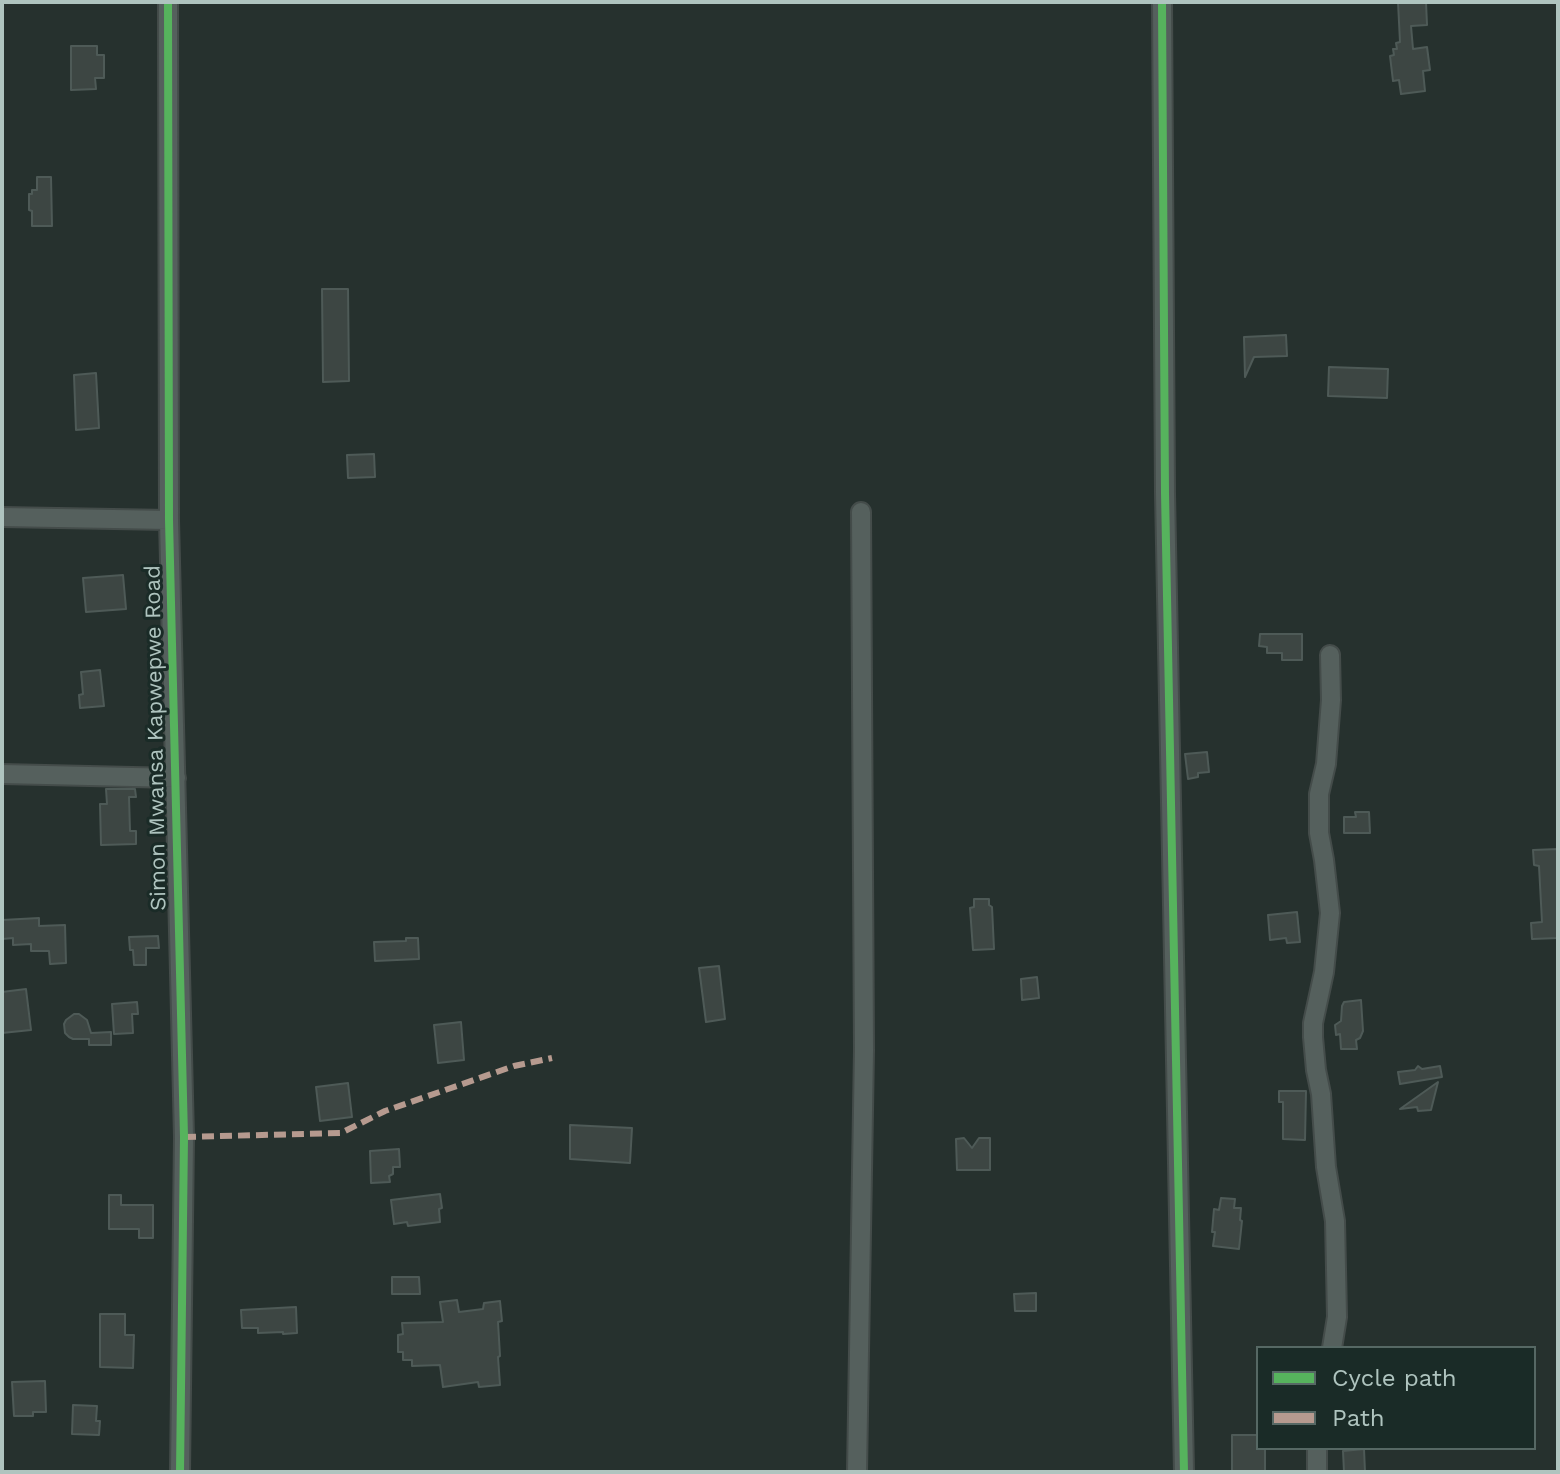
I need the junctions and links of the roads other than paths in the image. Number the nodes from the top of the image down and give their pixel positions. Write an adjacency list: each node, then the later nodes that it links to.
1 (168, 2): 5 (street, Simon Mwansa Kapwepwe Road)
2 (1162, 2): 13 (street)
3 (861, 512): 12 (street)
4 (2, 517): 5 (street)
5 (169, 520): 8 (street, Simon Mwansa Kapwepwe Road)
6 (1330, 655): 9 (street)
7 (2, 774): 8 (street)
8 (176, 778): 11 (street, Simon Mwansa Kapwepwe Road)
9 (1332, 1346)
10 (1317, 1450): 14 (street)
11 (180, 1472)
12 (857, 1472)
13 (1184, 1472)
14 (1317, 1472)

